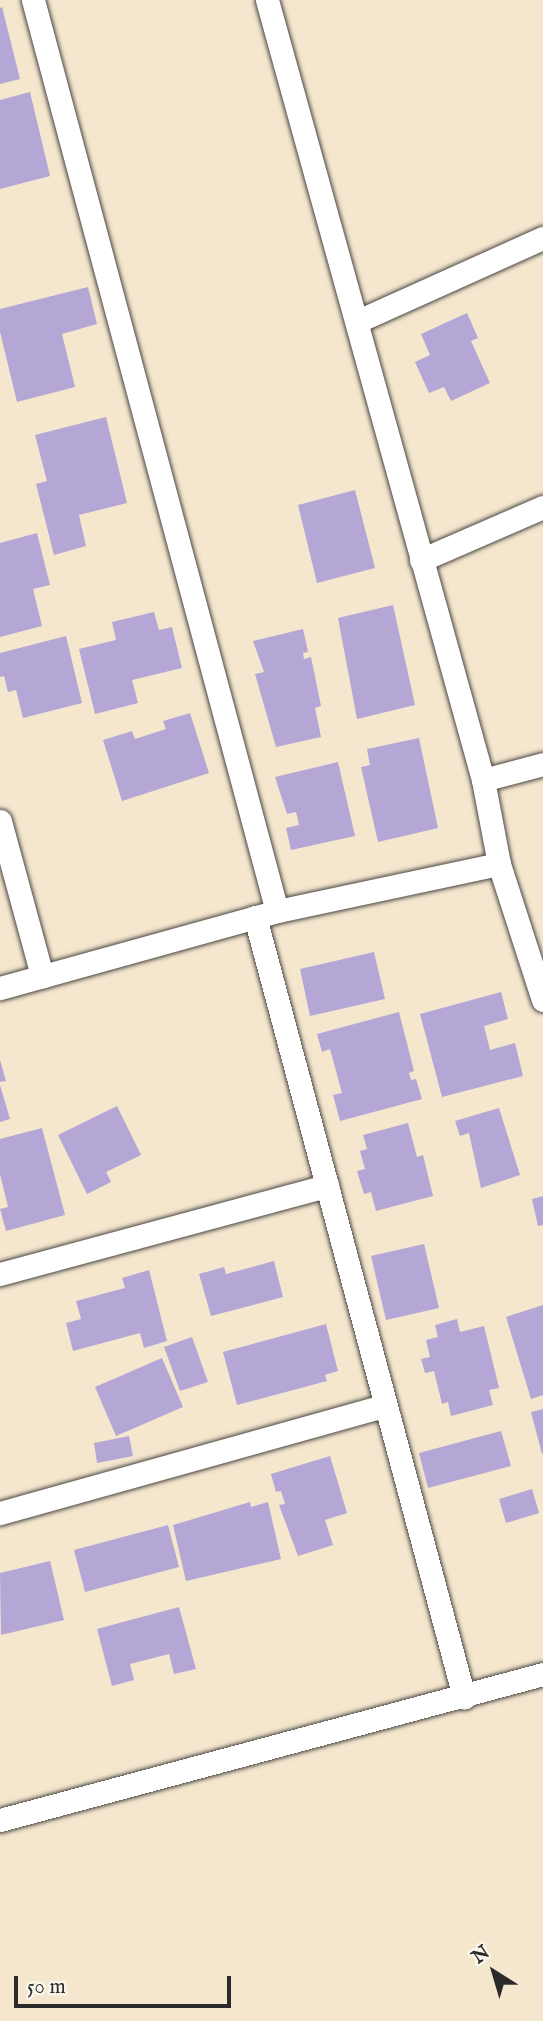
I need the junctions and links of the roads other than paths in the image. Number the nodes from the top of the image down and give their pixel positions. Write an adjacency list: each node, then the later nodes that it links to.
1 (33, 0): 11 (street)
2 (267, 0): 4 (street)
3 (543, 238): 4 (street)
4 (358, 321): 6 (street)
5 (543, 507): 6 (street)
6 (421, 560): 8 (street)
7 (543, 764): 8 (street)
8 (483, 780): 10 (street)
9 (0, 821): 14 (street)
10 (499, 864): 11 (street); 13 (street)
11 (277, 911): 12 (street)
12 (255, 918): 14 (street); 17 (street)
13 (540, 975): 16 (street)
14 (42, 976): 15 (street)
15 (0, 988)
16 (543, 1000)
17 (327, 1186): 18 (street); 19 (street)
18 (0, 1274)
19 (384, 1406): 20 (street); 22 (street)
20 (0, 1513)
21 (543, 1674): 22 (street)
22 (464, 1697): 23 (street)
23 (0, 1820)

